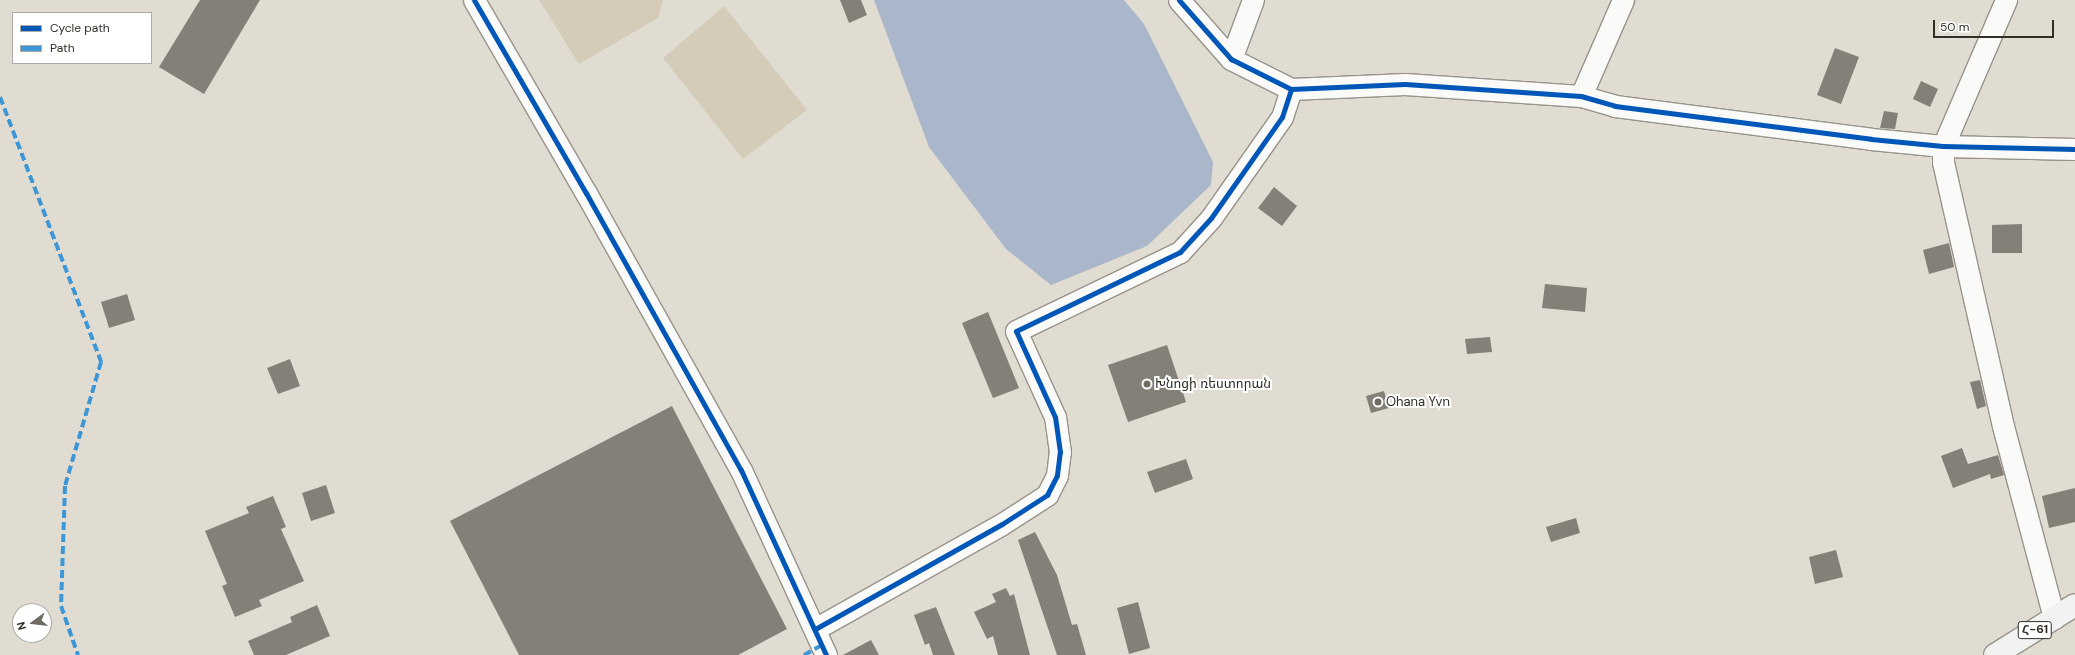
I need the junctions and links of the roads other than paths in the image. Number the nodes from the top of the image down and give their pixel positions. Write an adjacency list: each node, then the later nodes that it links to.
1 (474, 0): 13 (street)
2 (1179, 0): 6 (street)
3 (1253, 0): 6 (street)
4 (1623, 0): 8 (street)
5 (2006, 0): 9 (street)
6 (1231, 59): 7 (street)
7 (1291, 89): 8 (street); 13 (street)
8 (1581, 96): 9 (street)
9 (1943, 146): 10 (street); 12 (street)
10 (2075, 149)
11 (2075, 605): 12 (main road, Հ-61)
12 (2054, 618): 15 (main road, Հ-61)
13 (815, 629): 14 (street)
14 (826, 655)
15 (1995, 655)

